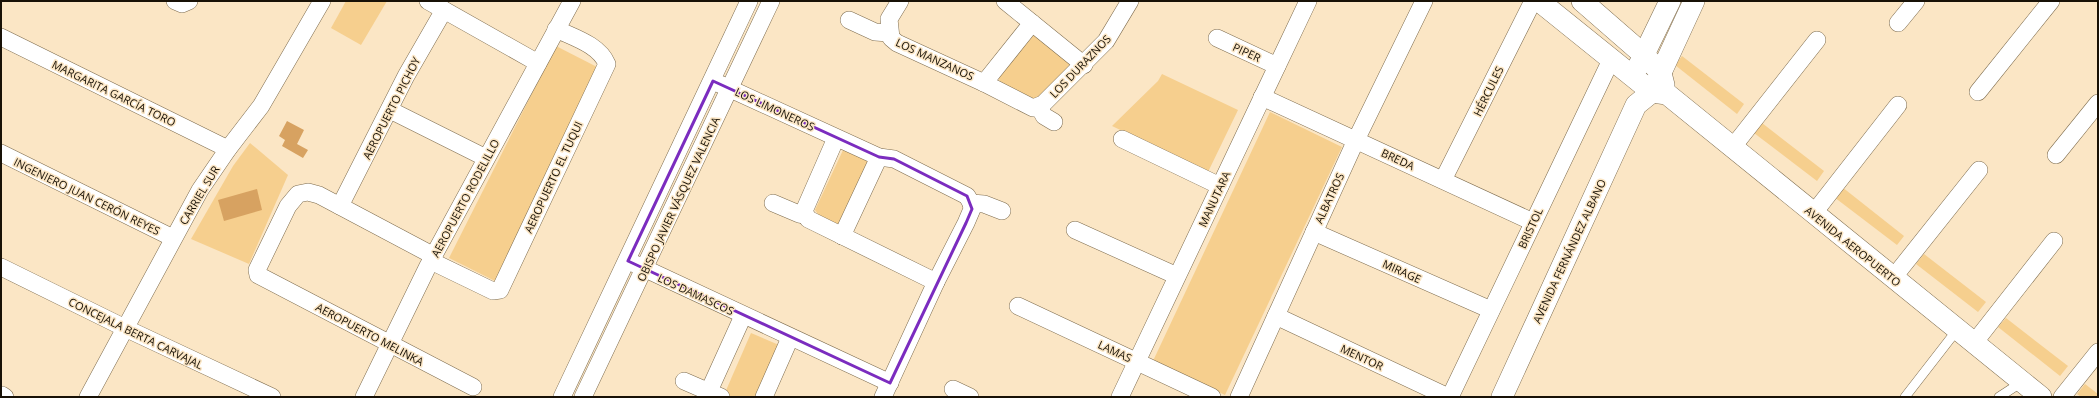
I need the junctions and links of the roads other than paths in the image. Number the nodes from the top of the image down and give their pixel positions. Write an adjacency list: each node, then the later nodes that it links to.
1 (175, 1): 2 (street)
2 (189, 1)
3 (322, 1): 52 (street, CARRIEL SUR)
4 (428, 1): 20 (street)
5 (572, 1): 24 (street, AEROPUERTO RODELILLO)
6 (749, 1): 36 (street, OBISPO JAVIER VÁSQUEZ VALENCIA)
7 (771, 1): 38 (street, OBISPO JAVIER VÁSQUEZ VALENCIA)
8 (900, 1): 25 (street, LOS MANZANOS)
9 (1005, 1): 22 (street)
10 (1130, 1): 32 (street, LOS DURAZNOS)
11 (1308, 1): 33 (street, MANUTARA)
12 (1424, 1): 50 (street, ALBATROS)
13 (1532, 1): 58 (street, HÉRCULES)
14 (1539, 1): 30 (street, AVENIDA AEROPUERTO)
15 (1582, 1): 29 (street)
16 (1670, 1): 29 (street, AVENIDA FERNÁNDEZ ALBANO)
17 (1694, 1): 34 (street, AVENIDA FERNÁNDEZ ALBANO)
18 (1916, 1): 23 (street)
19 (2051, 1): 39 (street)
20 (444, 10): 31 (street); 46 (street, AEROPUERTO PICHOY)
21 (849, 20): 25 (street, LOS MANZANOS)
22 (1032, 23): 32 (street); 37 (street, LOS MANZANOS)
23 (1898, 23)
24 (556, 29): 31 (street, AEROPUERTO RODELILLO); 72 (street, AEROPUERTO EL TUQUI)
25 (889, 33): 37 (street, LOS MANZANOS)
26 (1, 38): 52 (street, MARGARITA GARCÍA TORO)
27 (1217, 38): 33 (street, PIPER)
28 (1817, 40): 51 (street)
29 (1644, 55): 34 (street); 35 (street, AVENIDA FERNÁNDEZ ALBANO)
30 (1611, 60): 35 (street, AVENIDA AEROPUERTO); 66 (street, BRISTOL)
31 (538, 63): 56 (street, AEROPUERTO RODELILLO)
32 (1084, 65): 45 (street, LOS DURAZNOS)
33 (1277, 66): 41 (street, MANUTARA)
34 (1661, 73): 40 (street, AVENIDA FERNÁNDEZ ALBANO)
35 (1634, 78): 40 (street, AVENIDA AEROPUERTO); 43 (street, AVENIDA FERNÁNDEZ ALBANO)
36 (713, 81): 38 (street, LOS LIMONEROS); 73 (street, OBISPO JAVIER VÁSQUEZ VALENCIA)
37 (984, 83): 45 (street, LOS MANZANOS)
38 (730, 89): 48 (street, LOS LIMONEROS); 75 (street, OBISPO JAVIER VÁSQUEZ VALENCIA)
39 (1978, 92)
40 (1659, 93): 43 (street, AVENIDA FERNÁNDEZ ALBANO); 51 (street, AVENIDA AEROPUERTO)
41 (1262, 97): 50 (street, BREDA); 59 (street, MANUTARA)
42 (2098, 103): 54 (street)
43 (1636, 105): 107 (street, AVENIDA FERNÁNDEZ ALBANO)
44 (1898, 105): 64 (street)
45 (1039, 107): 47 (street)
46 (390, 110): 56 (street); 62 (street, AEROPUERTO PICHOY)
47 (1054, 122)
48 (836, 138): 55 (street, LOS LIMONEROS); 65 (street)
49 (1122, 139): 59 (street)
50 (1356, 140): 58 (street, BREDA); 68 (street, ALBATROS)
51 (1732, 148): 64 (street, AVENIDA AEROPUERTO)
52 (228, 150): 70 (street, CARRIEL SUR)
53 (1, 154): 70 (street, INGENIERO JUAN CERÓN REYES)
54 (2056, 155)
55 (879, 157): 60 (street, LOS LIMONEROS); 69 (street)
56 (486, 158): 72 (street, AEROPUERTO RODELILLO)
57 (1979, 170): 77 (street)
58 (1444, 180): 66 (street, BREDA)
59 (1220, 186): 76 (street, MANUTARA)
60 (971, 202): 63 (street, LOS LIMONEROS); 78 (street)
61 (773, 203): 65 (street)
62 (340, 206): 72 (street); 87 (street, AEROPUERTO MELINKA)
63 (1002, 211)
64 (1813, 214): 77 (street, AVENIDA AEROPUERTO)
65 (805, 215): 69 (street)
66 (1533, 222): 80 (street, BRISTOL)
67 (1075, 230): 76 (street)
68 (1314, 232): 80 (street, MIRAGE); 82 (street, ALBATROS)
69 (842, 236): 78 (street)
70 (173, 238): 83 (street, CARRIEL SUR)
71 (2054, 241): 86 (street)
72 (433, 258): 87 (street, AEROPUERTO RODELILLO)
73 (628, 261): 75 (street, LOS DAMASCOS); 99 (street, OBISPO JAVIER VÁSQUEZ VALENCIA)
74 (1, 267): 83 (street, CONCEJALA BERTA CARVAJAL)
75 (644, 269): 81 (street, LOS DAMASCOS); 100 (street, OBISPO JAVIER VÁSQUEZ VALENCIA)
76 (1177, 276): 89 (street, MANUTARA)
77 (1893, 278): 84 (street, AVENIDA AEROPUERTO)
78 (936, 282): 94 (street)
79 (1018, 306): 89 (street, LAMAS)
80 (1491, 310): 106 (street, BRISTOL)
81 (743, 316): 85 (street, LOS DAMASCOS); 95 (street, LOS DAMASCOS)
82 (1276, 316): 105 (street, ALBATROS); 106 (street, MENTOR)
83 (125, 328): 96 (street, CARRIEL SUR); 97 (street, CONCEJALA BERTA CARVAJAL)
84 (1957, 330): 86 (street, AVENIDA AEROPUERTO); 108 (lane)
85 (790, 338): 94 (street, LOS DAMASCOS); 101 (street)
86 (1974, 343): 91 (street, AVENIDA AEROPUERTO)
87 (390, 344): 92 (street, AEROPUERTO MELINKA); 98 (street, AEROPUERTO RODELILLO)
88 (2098, 352): 111 (street)
89 (1136, 361): 103 (street, MANUTARA); 104 (street, LAMAS)
90 (684, 381): 95 (street, LOS DAMASCOS)
91 (2022, 382): 109 (lane); 110 (street, AVENIDA AEROPUERTO)
92 (473, 387)
93 (953, 389): 102 (street)
94 (887, 390)
95 (715, 394)
96 (88, 397)
97 (272, 397)
98 (364, 397)
99 (562, 397)
100 (583, 397)
101 (764, 397)
102 (970, 397)
103 (1120, 397)
104 (1212, 397)
105 (1239, 397)
106 (1449, 397)
107 (1502, 397)
108 (1905, 397)
109 (1999, 397)
110 (2041, 397)
111 (2062, 397)

